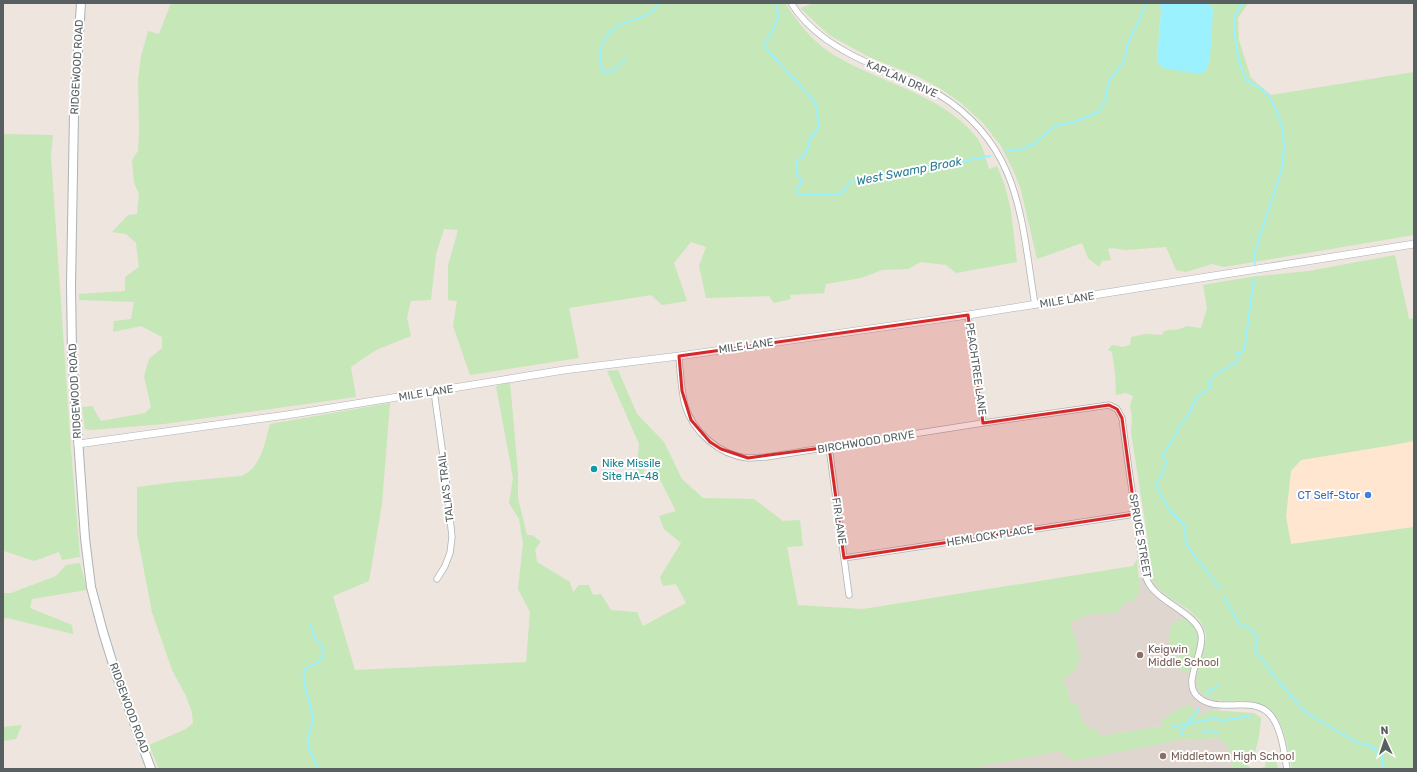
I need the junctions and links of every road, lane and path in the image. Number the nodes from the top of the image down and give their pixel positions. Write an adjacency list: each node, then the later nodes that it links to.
1 (81, 3): 10 (main road, RIDGEWOOD ROAD)
2 (791, 3): 4 (street, KAPLAN DRIVE)
3 (1414, 244): 4 (street, MILE LANE)
4 (1035, 305): 5 (street, MILE LANE)
5 (968, 315): 6 (street, MILE LANE); 9 (street, PEACHTREE LANE)
6 (679, 356): 7 (street, MILE LANE); 11 (street, BIRCHWOOD DRIVE)
7 (434, 391): 10 (street, MILE LANE); 14 (street, TALIA'S TRAIL)
8 (1118, 409): 9 (street, BIRCHWOOD DRIVE); 12 (street, SPRUCE STREET)
9 (983, 423): 11 (street, BIRCHWOOD DRIVE)
10 (78, 444): 16 (main road, RIDGEWOOD ROAD)
11 (828, 447): 13 (street, FIR LANE)
12 (1135, 514): 13 (street, HEMLOCK PLACE); 17 (street, SPRUCE STREET)
13 (844, 558): 15 (street, FIR LANE)
14 (437, 578)
15 (849, 595)
16 (151, 769)
17 (1287, 769)

